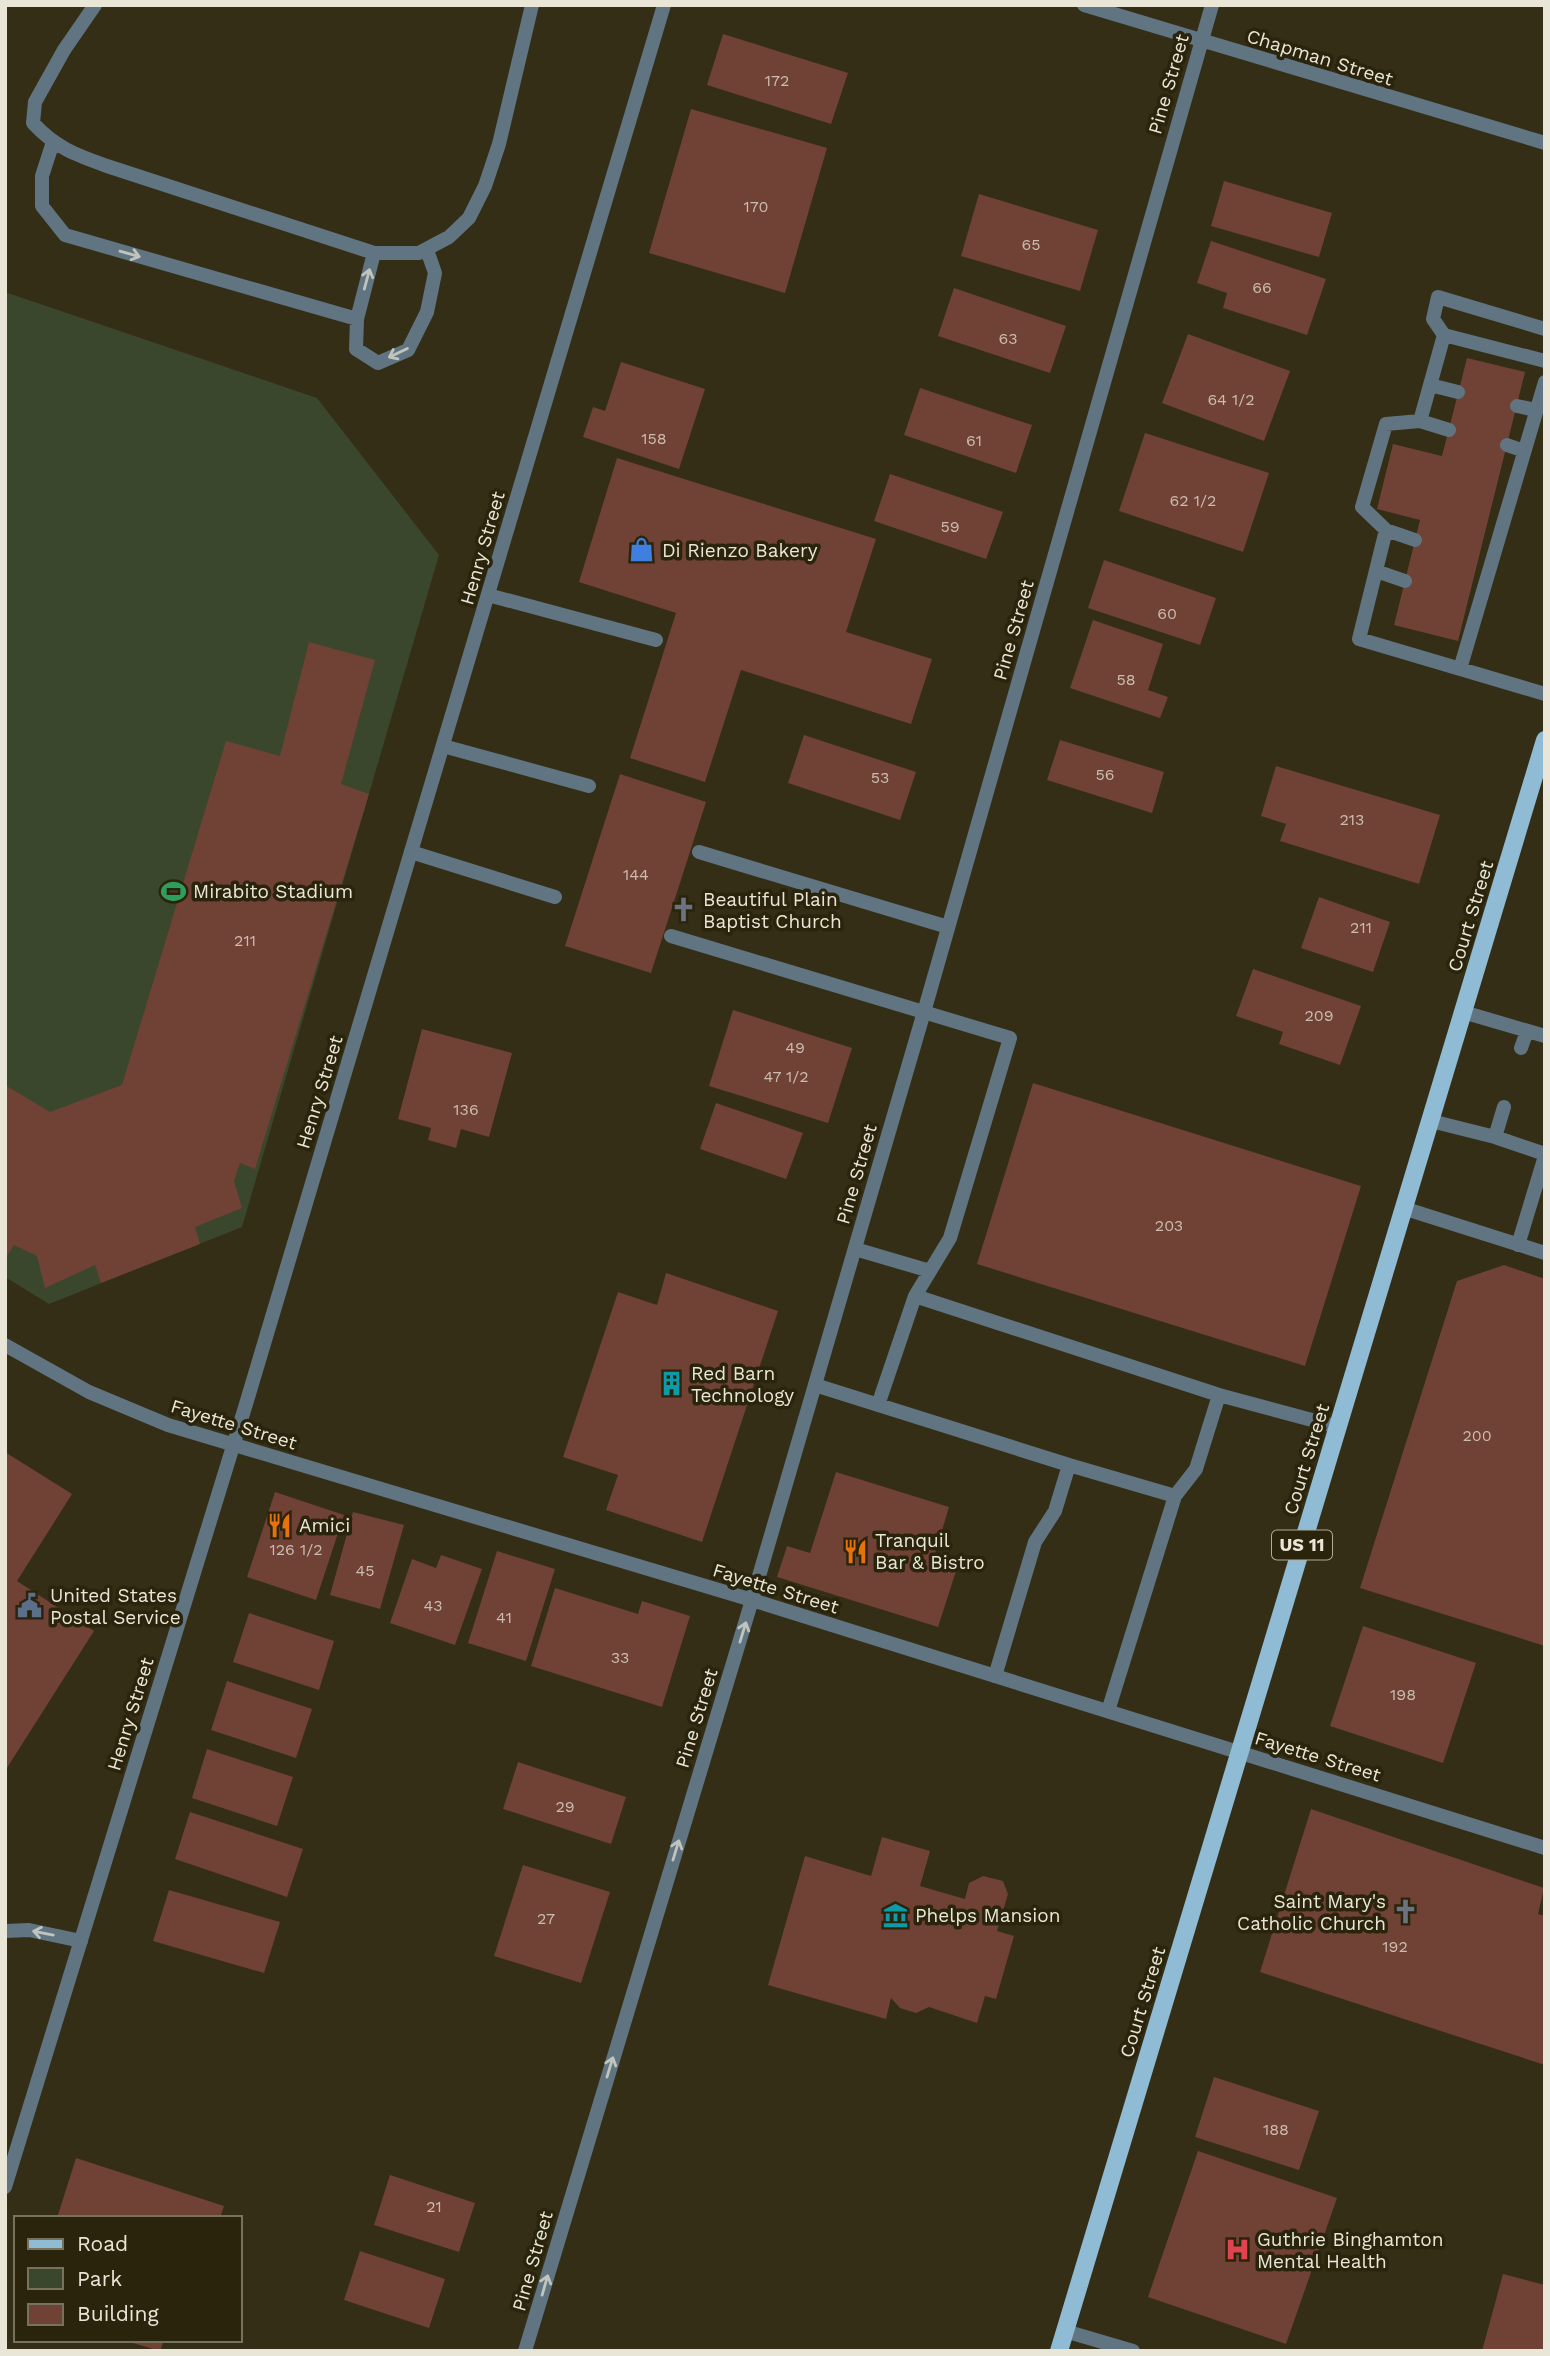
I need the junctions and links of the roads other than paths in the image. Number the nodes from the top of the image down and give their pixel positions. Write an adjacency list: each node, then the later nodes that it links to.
1 (95, 5): 7 (street)
2 (532, 5): 9 (street)
3 (664, 5): 28 (street, Henry Street)
4 (1084, 5): 6 (street, Chapman Street)
5 (1212, 5): 6 (street, Pine Street)
6 (1200, 40): 8 (street, Chapman Street); 38 (street, Pine Street)
7 (53, 142): 10 (street); 11 (street, one-way to 11)
8 (1545, 143)
9 (427, 250): 10 (street); 11 (street, one-way to 11)
10 (374, 253): 11 (street, one-way to 10)
11 (357, 319)
12 (1545, 329): 13 (street)
13 (1444, 335): 14 (street); 16 (street)
14 (1545, 361)
15 (1545, 382): 19 (street)
16 (1430, 385): 17 (street); 20 (street)
17 (1458, 392)
18 (1517, 406): 19 (street)
19 (1536, 410): 23 (street)
20 (1420, 421): 21 (street); 24 (street)
21 (1449, 430)
22 (1507, 445): 23 (street)
23 (1524, 451): 30 (street)
24 (1386, 530): 25 (street); 26 (street)
25 (1415, 540)
26 (1377, 571): 27 (street); 30 (street)
27 (1405, 581)
28 (488, 595): 29 (street); 33 (street, Henry Street)
29 (656, 640)
30 (1460, 669): 31 (street)
31 (1545, 694)
32 (1545, 740): 41 (main road, Court Street / US 11)
33 (443, 746): 34 (street); 35 (street, Henry Street)
34 (589, 786)
35 (411, 852): 37 (street); 60 (street, Henry Street)
36 (699, 852): 38 (street)
37 (555, 897)
38 (948, 928): 40 (street, Pine Street)
39 (671, 936): 40 (street)
40 (924, 1012): 51 (street, Pine Street); 53 (street)
41 (1463, 1012): 42 (street); 46 (main road, Court Street / US 11)
42 (1527, 1031): 43 (street); 44 (street)
43 (1545, 1036)
44 (1521, 1048)
45 (1504, 1107): 47 (street)
46 (1431, 1121): 47 (street); 49 (main road, Court Street / US 11)
47 (1495, 1137): 48 (street)
48 (1545, 1155): 50 (street)
49 (1404, 1208): 50 (street); 59 (main road, Court Street / US 11)
50 (1518, 1245): 52 (street)
51 (855, 1249): 53 (street); 56 (street, Pine Street)
52 (1545, 1254)
53 (930, 1271): 54 (street)
54 (915, 1296): 57 (street); 58 (street)
55 (5, 1345): 60 (street, Fayette Street)
56 (815, 1385): 58 (street); 63 (street, Pine Street)
57 (1219, 1395): 59 (street); 62 (street)
58 (878, 1405): 61 (street)
59 (1338, 1427): 66 (main road, Court Street / US 11)
60 (233, 1446): 63 (street, Fayette Street); 69 (street, Henry Street)
61 (1069, 1465): 62 (street); 64 (street)
62 (1175, 1496): 65 (street)
63 (752, 1600): 64 (street, Fayette Street); 72 (street, Pine Street, one-way to 63)
64 (995, 1676): 65 (street, Fayette Street)
65 (1108, 1711): 66 (street, Fayette Street)
66 (1240, 1752): 67 (street, Fayette Street); 71 (main road, Court Street / US 11)
67 (1545, 1848)
68 (5, 1931): 69 (street, one-way to 68)
69 (81, 1941): 70 (street, Henry Street)
70 (5, 2187)
71 (1065, 2331): 73 (main road, Court Street / US 11); 74 (street)
72 (526, 2351)
73 (1059, 2351)
74 (1133, 2351)

